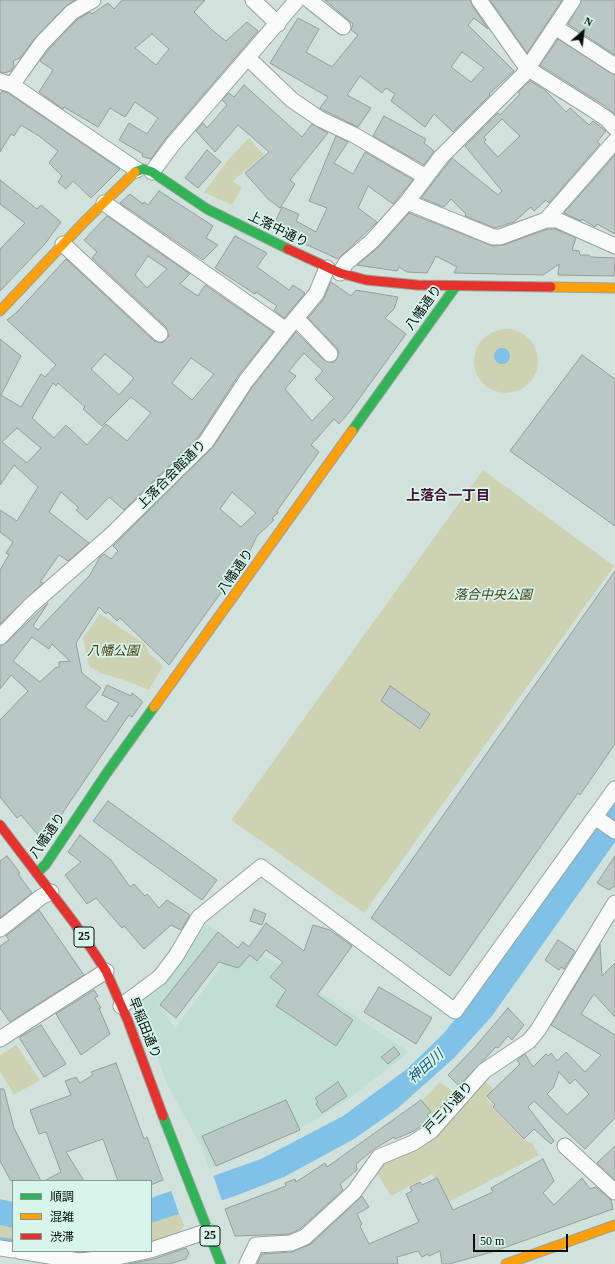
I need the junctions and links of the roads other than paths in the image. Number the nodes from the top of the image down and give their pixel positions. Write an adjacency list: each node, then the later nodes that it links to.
1 (93, 0): 13 (street)
2 (253, 0): 7 (street)
3 (297, 0): 7 (street)
4 (310, 0): 8 (street)
5 (479, 0): 12 (street)
6 (573, 0): 9 (street, 上落合会館通り)
7 (278, 24): 10 (street)
8 (343, 27)
9 (555, 28): 11 (street); 12 (street, 上落合会館通り)
10 (248, 58): 17 (street); 18 (street)
11 (615, 66)
12 (527, 68): 14 (street); 18 (street, 上落合会館通り)
13 (3, 82): 16 (street)
14 (615, 128)
15 (615, 141): 21 (street)
16 (137, 170): 17 (street, 上落中通り); 20 (street)
17 (152, 172): 24 (street, 上落中通り)
18 (426, 177): 19 (street, 上落合会館通り)
19 (407, 202): 21 (street); 24 (street, 上落合会館通り)
20 (104, 203): 22 (street); 29 (street)
21 (546, 220): 23 (street)
22 (63, 244): 27 (street); 30 (street)
23 (615, 246)
24 (334, 270): 25 (street, 上落中通り); 28 (street, 上落合会館通り)
25 (456, 286): 26 (street, 上落中通り); 37 (street, 八幡通り)
26 (615, 288)
27 (3, 301)
28 (296, 318): 29 (street, 上落合会館通り); 31 (street)
29 (286, 330): 32 (street, 上落合会館通り)
30 (160, 334)
31 (330, 354)
32 (0, 637)
33 (615, 789): 34 (street)
34 (598, 819): 36 (street); 42 (street)
35 (0, 824): 37 (street, 早稲田通り / 25)
36 (615, 831)
37 (37, 873): 38 (street, 早稲田通り / 25)
38 (51, 892): 40 (street); 41 (street, 早稲田通り / 25)
39 (615, 903): 55 (street, 戸三小通り)
40 (0, 929)
41 (106, 971): 42 (street, 早稲田通り / 25); 43 (street)
42 (121, 1006): 47 (street, 早稲田通り / 25)
43 (0, 1039)
44 (565, 1146): 45 (street)
45 (615, 1192)
46 (615, 1225): 56 (street)
47 (208, 1231): 50 (street); 54 (street, 早稲田通り / 25)
48 (0, 1248): 49 (street)
49 (12, 1250)
50 (152, 1250)
51 (24, 1252): 53 (street)
52 (142, 1252): 53 (street)
53 (78, 1263)
54 (221, 1264)
55 (247, 1264)
56 (506, 1264)

